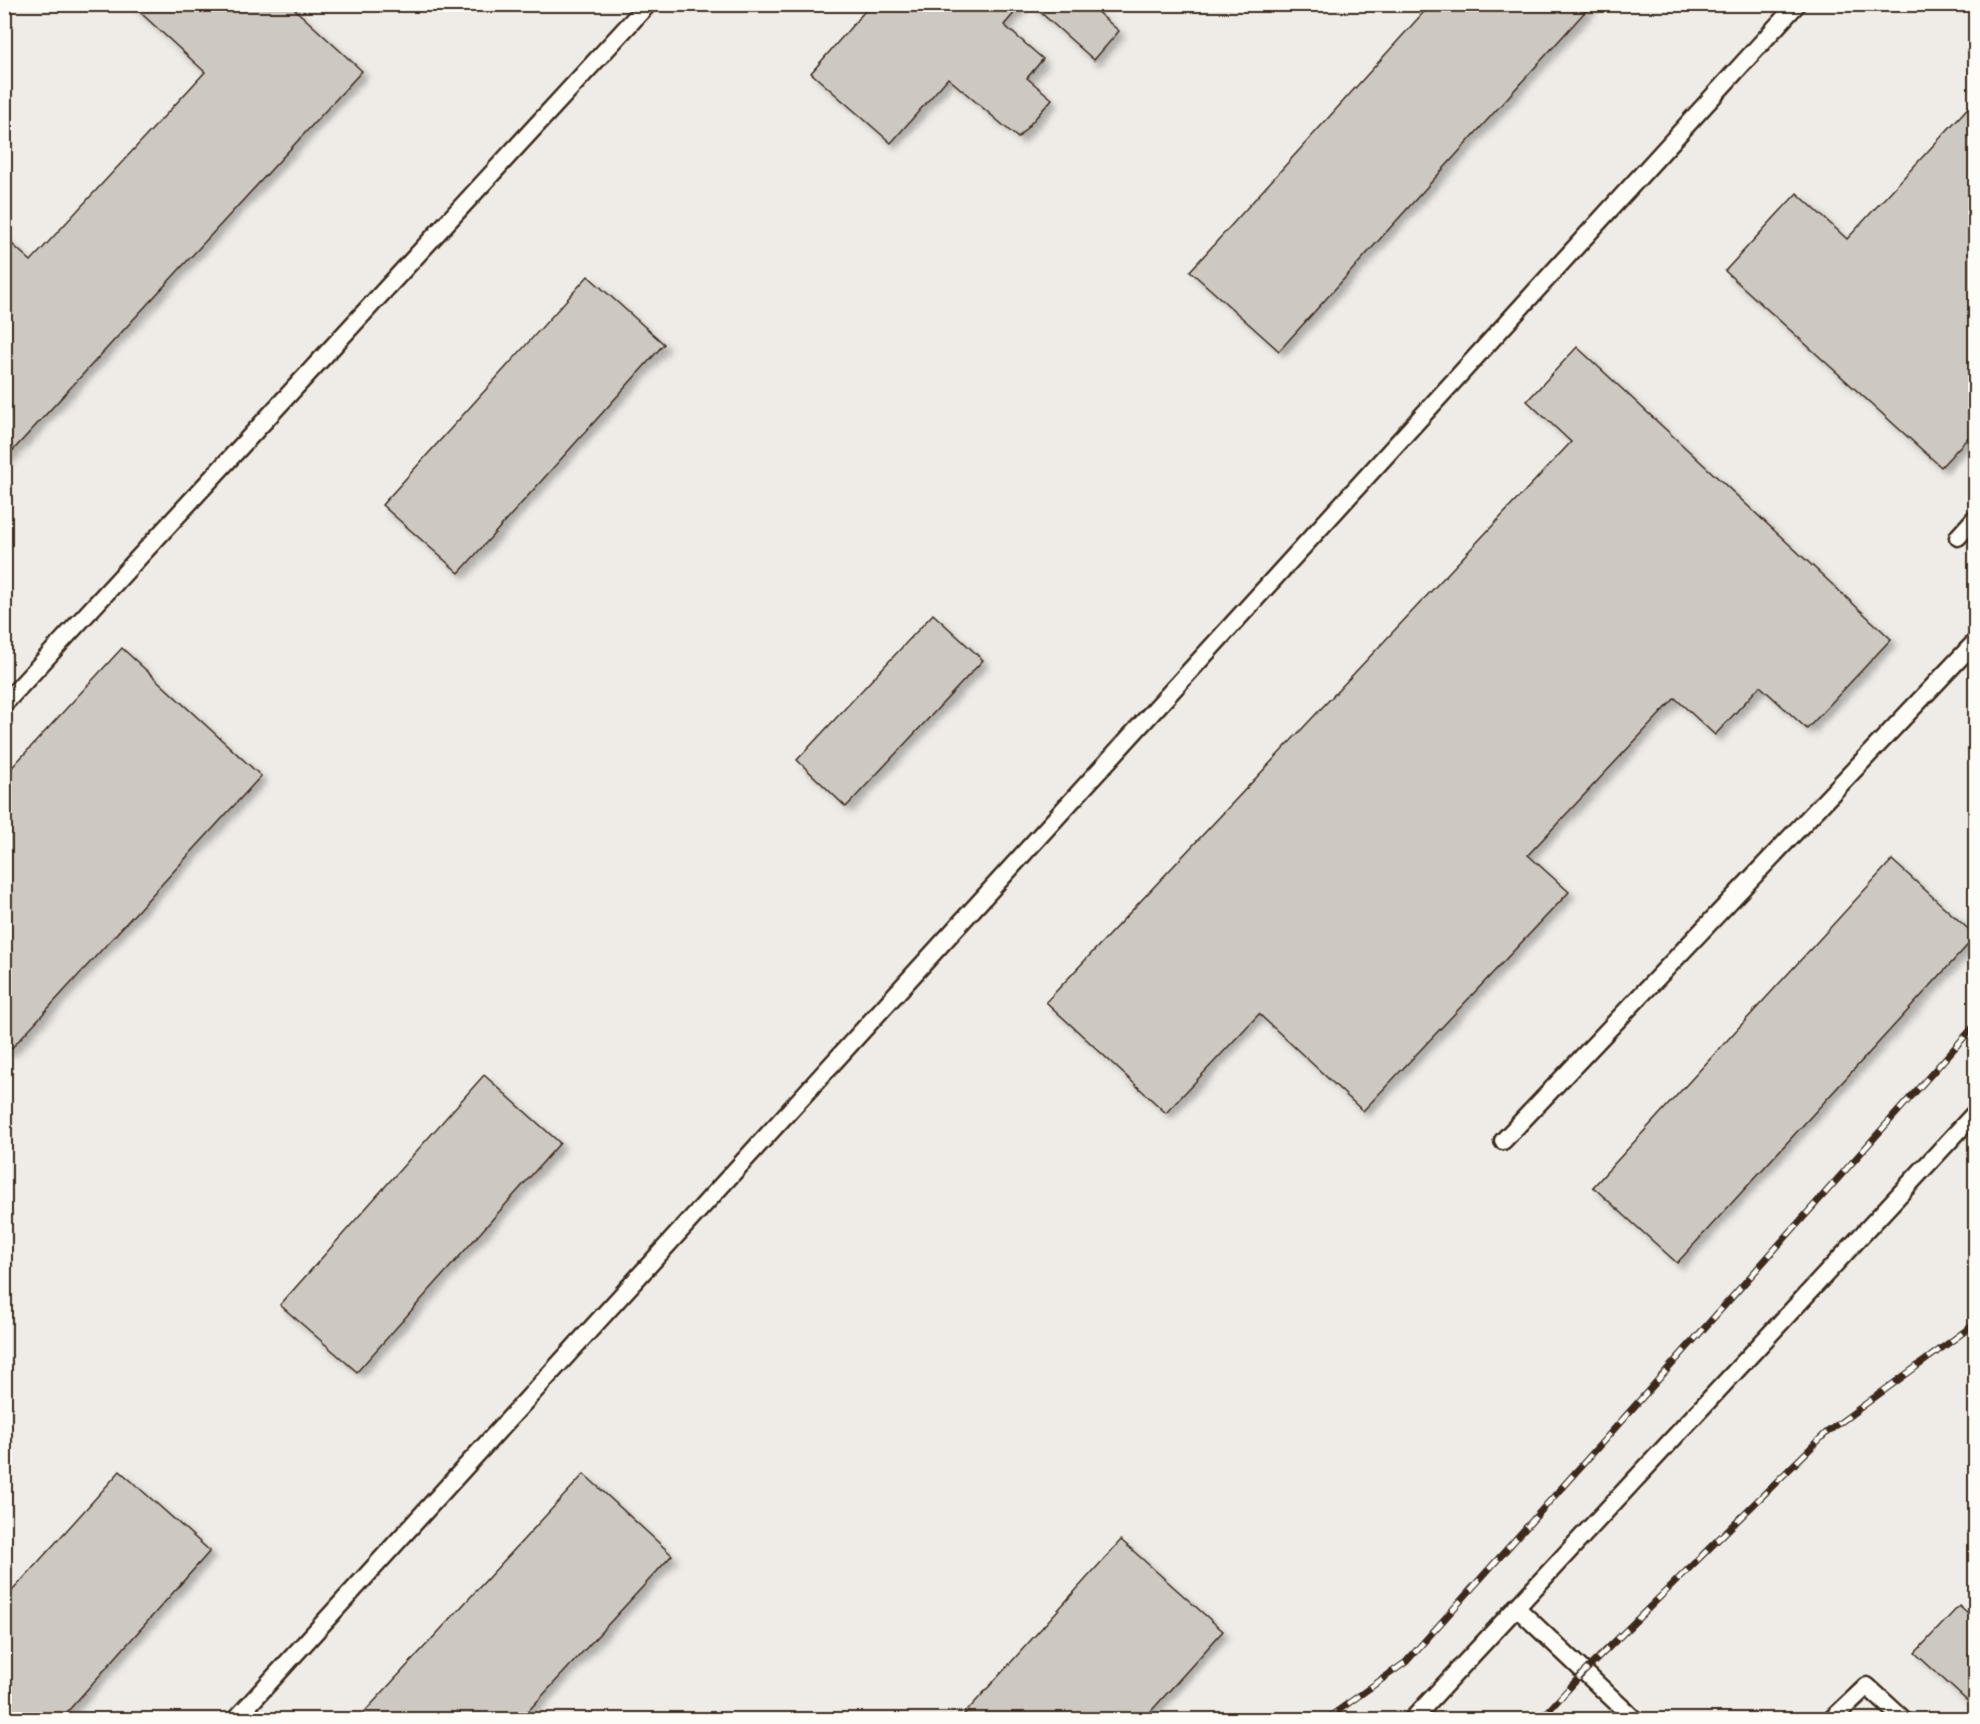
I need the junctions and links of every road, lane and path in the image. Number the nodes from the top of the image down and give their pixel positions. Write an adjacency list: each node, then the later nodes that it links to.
1 (648, 4): 6 (lane)
2 (1797, 4): 10 (lane)
3 (1976, 517): 4 (lane)
4 (1958, 537)
5 (1976, 642): 8 (lane)
6 (4, 704)
7 (1976, 1112): 9 (lane)
8 (1503, 1142)
9 (1516, 1607): 11 (lane); 12 (lane)
10 (236, 1719)
11 (1412, 1719)
12 (1635, 1719)
13 (1831, 1719): 14 (lane)
14 (1904, 1719)

